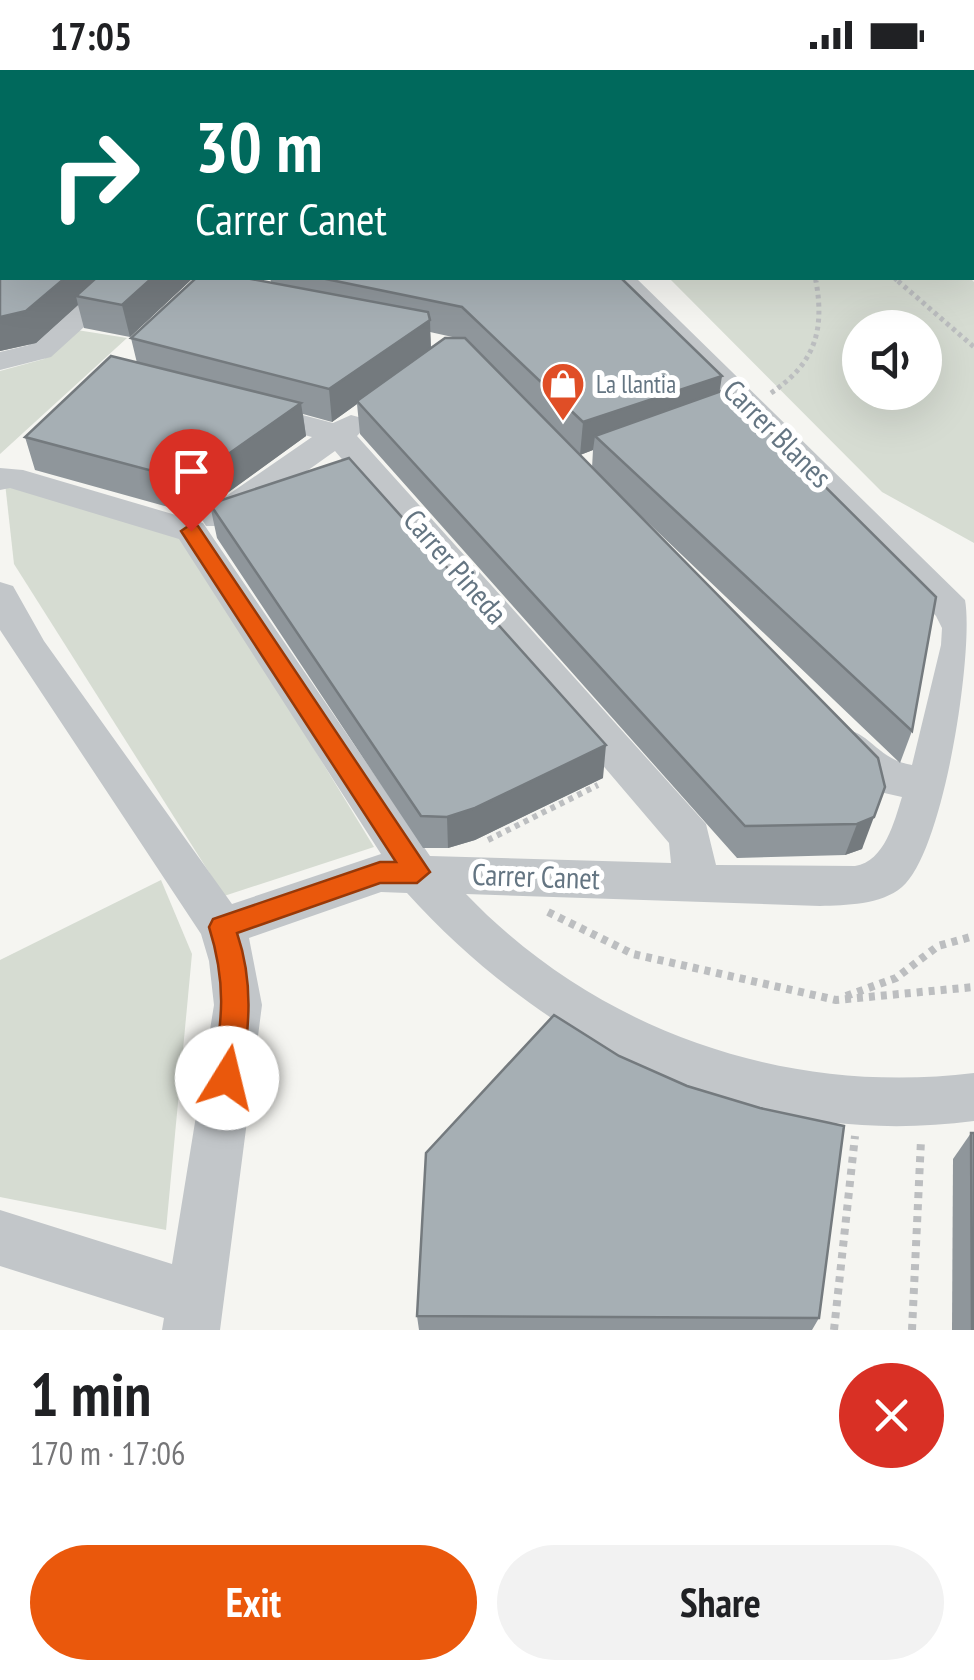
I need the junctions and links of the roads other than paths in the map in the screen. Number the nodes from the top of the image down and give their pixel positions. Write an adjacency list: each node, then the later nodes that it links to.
1 (122, 280): 3 (street)
2 (622, 280): 11 (street, Carrer Blanes)
3 (0, 360)
4 (210, 400): 6 (street)
5 (371, 411): 6 (street)
6 (338, 434): 8 (street); 13 (street, Carrer Pineda)
7 (16, 469): 8 (street)
8 (191, 531): 12 (street)
9 (0, 594): 15 (street)
10 (822, 720): 11 (street)
11 (925, 784): 14 (street, Carrer Blanes)
12 (417, 872): 13 (street, Carrer Canet); 15 (street, Carrer Canet); 16 (street)
13 (696, 882): 14 (street, Carrer Canet)
14 (858, 885)
15 (222, 927): 18 (street)
16 (974, 1097)
17 (0, 1238): 18 (street)
18 (193, 1315)

